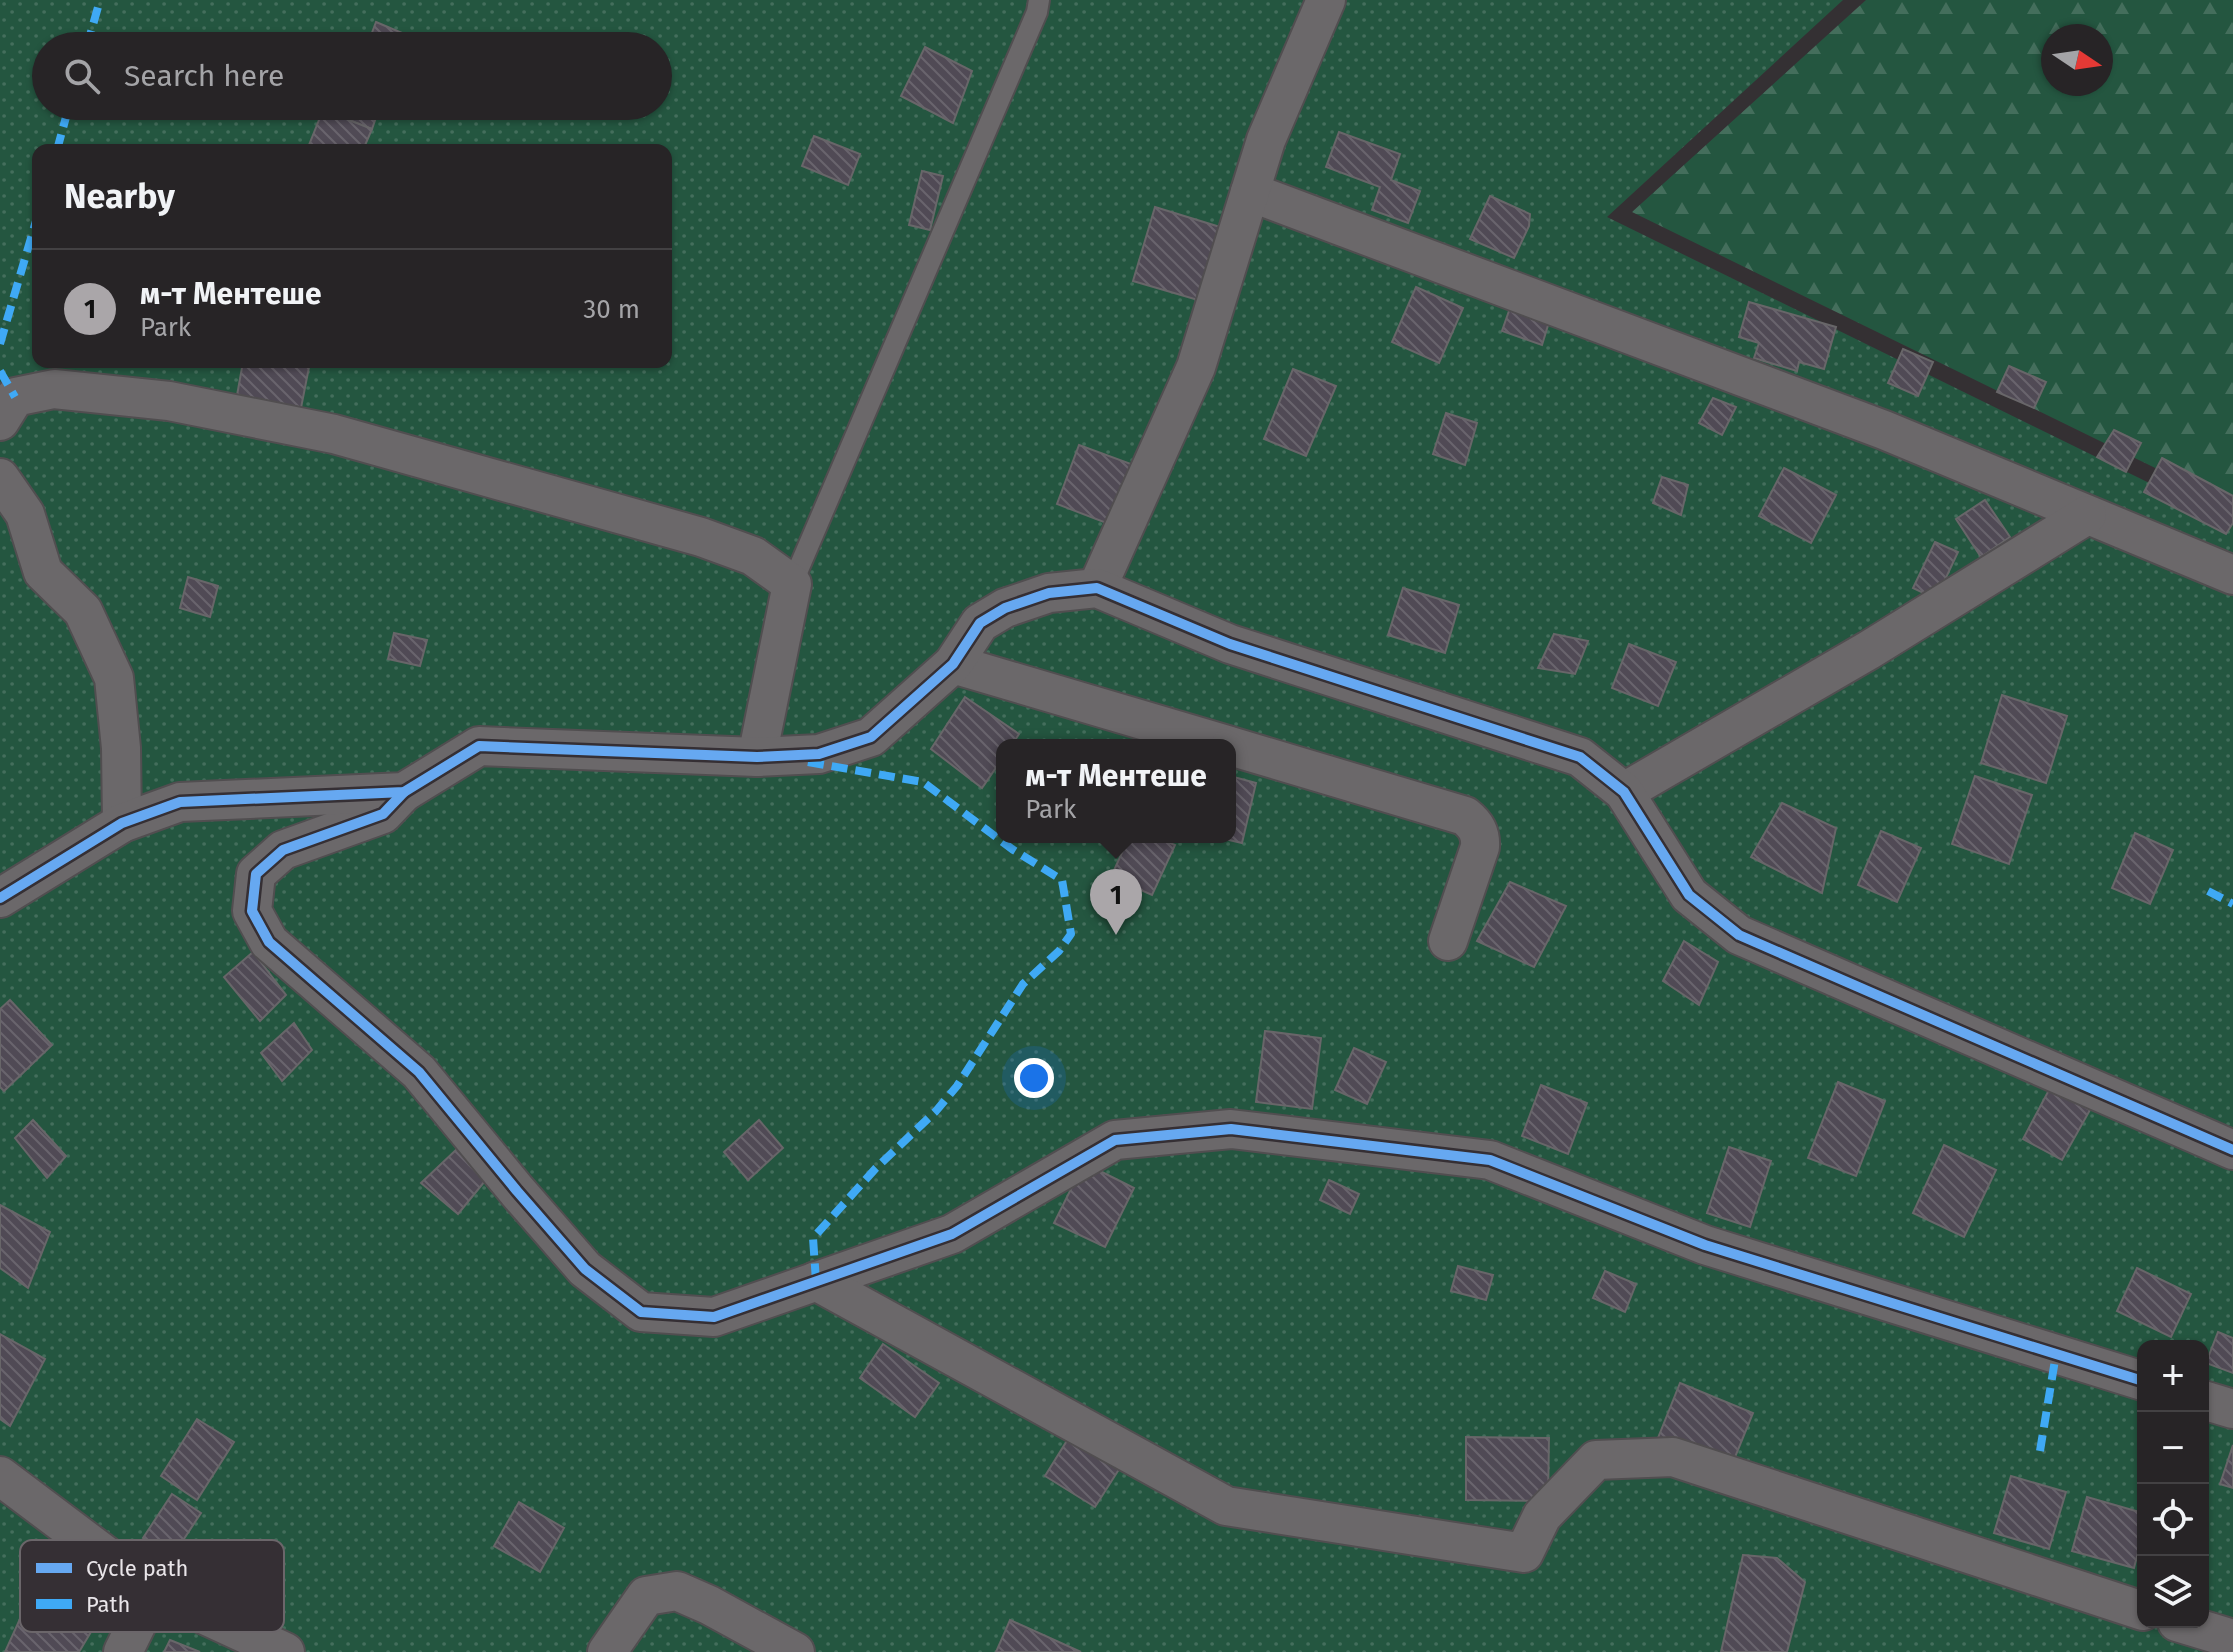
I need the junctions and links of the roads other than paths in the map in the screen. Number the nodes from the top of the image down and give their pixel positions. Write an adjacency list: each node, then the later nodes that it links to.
1 (1039, 0): 8 (lane)
2 (1326, 0): 3 (street)
3 (1250, 192): 6 (street); 9 (street)
4 (0, 421): 8 (street)
5 (0, 478): 16 (street)
6 (2087, 515): 7 (street); 15 (street)
7 (2233, 575)
8 (792, 584): 13 (street)
9 (1097, 588): 10 (street); 15 (street)
10 (953, 664): 11 (street); 13 (street)
11 (1205, 739)
12 (1236, 748): 18 (street)
13 (757, 757): 14 (street)
14 (404, 792): 16 (street); 20 (street)
15 (1624, 792): 19 (street)
16 (122, 823): 17 (street)
17 (0, 898)
18 (1448, 941)
19 (2233, 1150)
20 (816, 1281): 21 (street); 26 (street)
21 (2137, 1379)
22 (2209, 1402): 23 (street)
23 (2233, 1409)
24 (0, 1476): 25 (street)
25 (85, 1540)
26 (2137, 1609)
27 (2197, 1628): 30 (street)
28 (133, 1632): 31 (street)
29 (242, 1632): 32 (street)
30 (2233, 1639)
31 (123, 1652)
32 (285, 1652)
33 (607, 1652): 34 (street)
34 (795, 1652)

